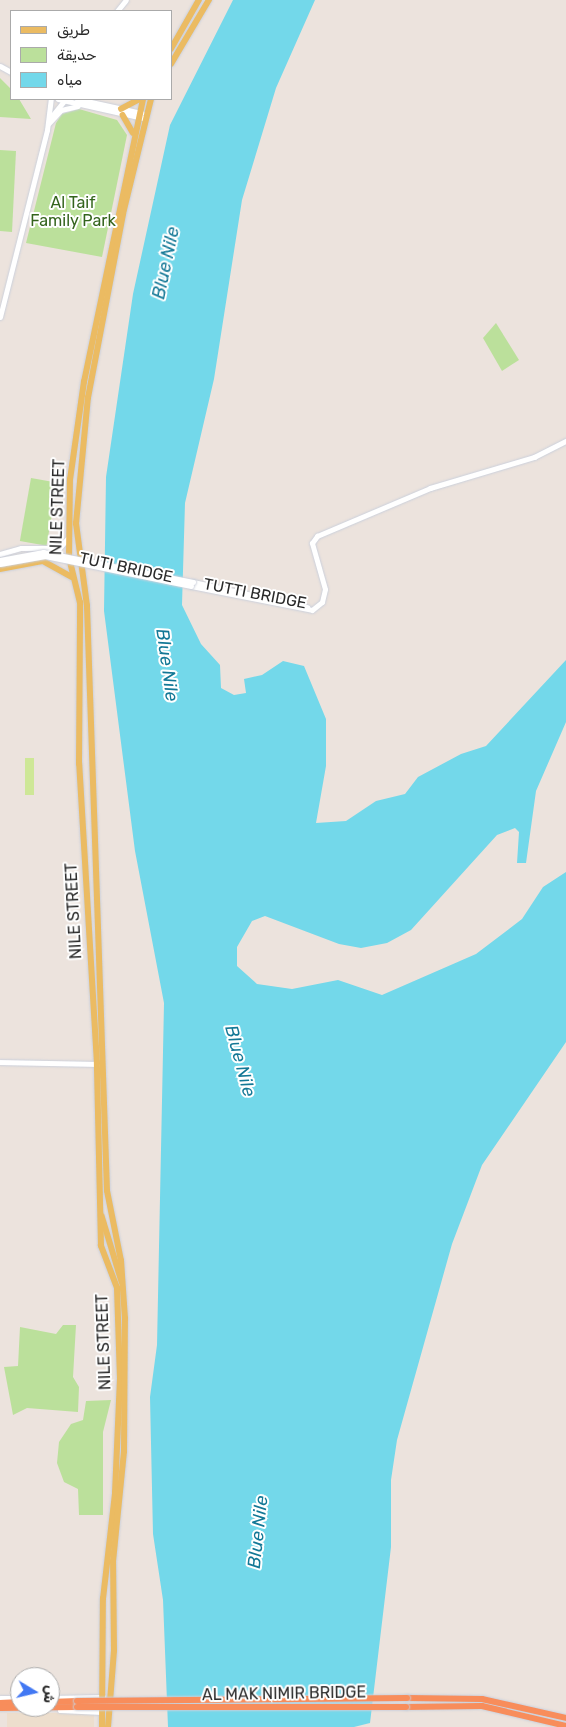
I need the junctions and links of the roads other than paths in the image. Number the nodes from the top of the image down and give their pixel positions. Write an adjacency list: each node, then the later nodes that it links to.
1 (126, 0): 4 (street)
2 (199, 0): 5 (main road)
3 (209, 0): 6 (main road)
4 (118, 10)
5 (172, 47)
6 (172, 61)
7 (51, 100): 15 (street)
8 (63, 100): 12 (street); 15 (street)
9 (140, 100): 13 (main road)
10 (142, 100): 14 (main road, NILE STREET)
11 (150, 100): 14 (main road, NILE STREET)
12 (82, 102): 13 (street); 15 (street)
13 (122, 112): 14 (street); 16 (main road)
14 (141, 115): 16 (main road, NILE STREET); 17 (main road, NILE STREET)
15 (49, 123): 18 (street)
16 (134, 134): 17 (main road, NILE STREET)
17 (131, 160): 19 (main road, NILE STREET)
18 (0, 317)
19 (88, 383): 21 (main road, NILE STREET); 22 (main road, NILE STREET)
20 (566, 441): 29 (street, TUTTI BRIDGE)
21 (71, 468): 22 (main road); 23 (main road, NILE STREET)
22 (79, 469): 33 (main road, NILE STREET)
23 (69, 537): 24 (street); 28 (main road, NILE STREET)
24 (0, 554)
25 (0, 560): 29 (street, TUTI BRIDGE, bridge)
26 (0, 564): 29 (street, TUTI BRIDGE, bridge)
27 (0, 569): 28 (main road)
28 (75, 579): 31 (main road, NILE STREET)
29 (300, 608)
30 (0, 1062): 31 (street)
31 (97, 1062): 32 (main road, NILE STREET)
32 (99, 1110): 33 (main road); 34 (main road, NILE STREET)
33 (107, 1112): 35 (main road, NILE STREET)
34 (100, 1212): 35 (main road); 36 (main road, NILE STREET)
35 (123, 1282): 36 (main road, NILE STREET)
36 (121, 1318): 37 (main road, NILE STREET); 38 (main road, NILE STREET)
37 (112, 1522): 38 (main road); 39 (main road, NILE STREET)
38 (119, 1526): 40 (main road, NILE STREET)
39 (106, 1550): 40 (main road); 42 (main road, NILE STREET)
40 (114, 1554): 41 (main road, NILE STREET)
41 (114, 1636): 42 (main road); 52 (main road, NILE STREET)
42 (103, 1641): 43 (main road, NILE STREET)
43 (103, 1697): 44 (street); 48 (main road, NILE STREET)
44 (60, 1699)
45 (60, 1701): 46 (highway, AL MAK NIMIR BRIDGE)
46 (77, 1704): 47 (highway, AL MAK NIMIR BRIDGE); 49 (highway, AL MAK NIMIR BRIDGE, bridge); 50 (highway, AL MAK NIMIR BRIDGE, bridge)
47 (0, 1709): 48 (street)
48 (102, 1712): 51 (main road, NILE STREET)
49 (566, 1718)
50 (566, 1726)
51 (102, 1727)
52 (108, 1727)

